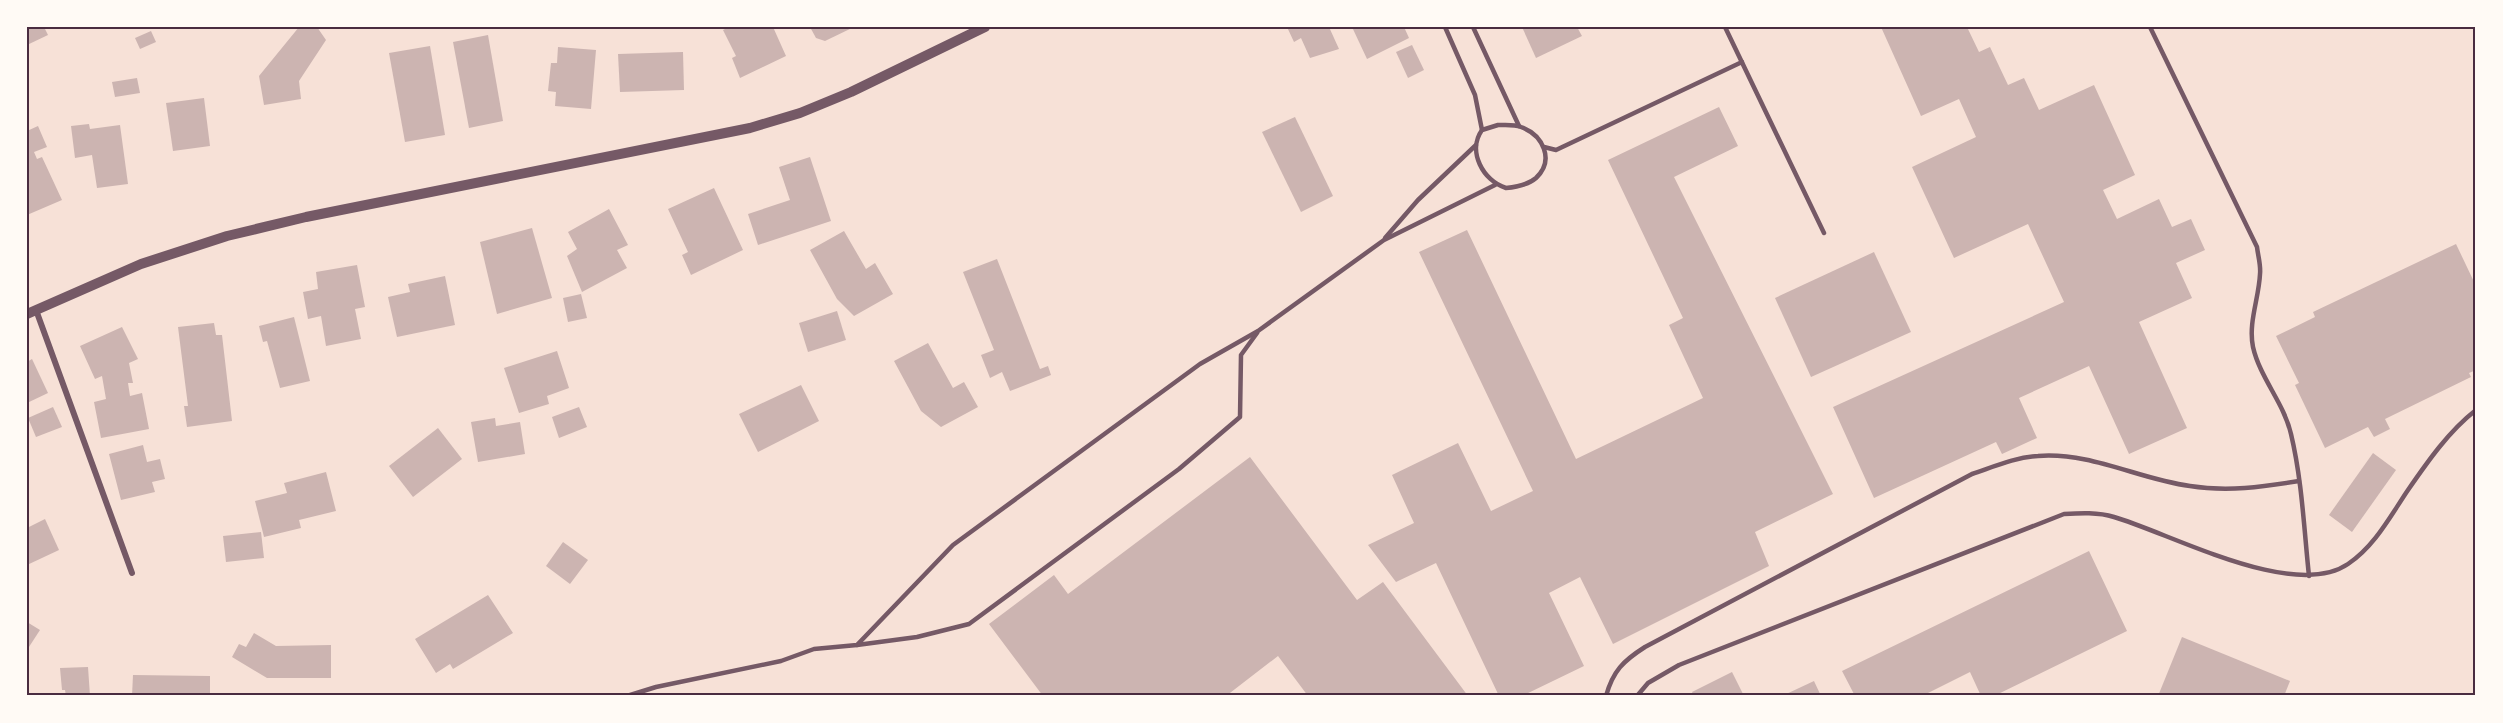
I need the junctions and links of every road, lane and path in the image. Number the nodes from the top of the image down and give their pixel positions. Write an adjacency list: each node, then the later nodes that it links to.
1 (985, 27): 14 (street)
2 (1445, 27): 8 (lane)
3 (1473, 27): 7 (lane)
4 (1725, 27): 6 (lane)
5 (2150, 27): 17 (lane)
6 (1742, 62): 10 (lane); 12 (lane)
7 (1519, 126): 8 (lane); 10 (lane)
8 (1482, 130): 9 (lane)
9 (1476, 146): 11 (lane); 13 (lane)
10 (1544, 147): 11 (lane)
11 (1495, 185): 13 (lane)
12 (1824, 233)
13 (1383, 240): 15 (lane)
14 (32, 312): 18 (street)
15 (1258, 331): 20 (lane); 20 (lane)
16 (2476, 410): 19 (lane)
17 (2299, 481): 19 (lane); 22 (lane)
18 (132, 573)
19 (2308, 576): 23 (lane)
20 (857, 645): 21 (lane)
21 (627, 696)
22 (1606, 696)
23 (1636, 696)

